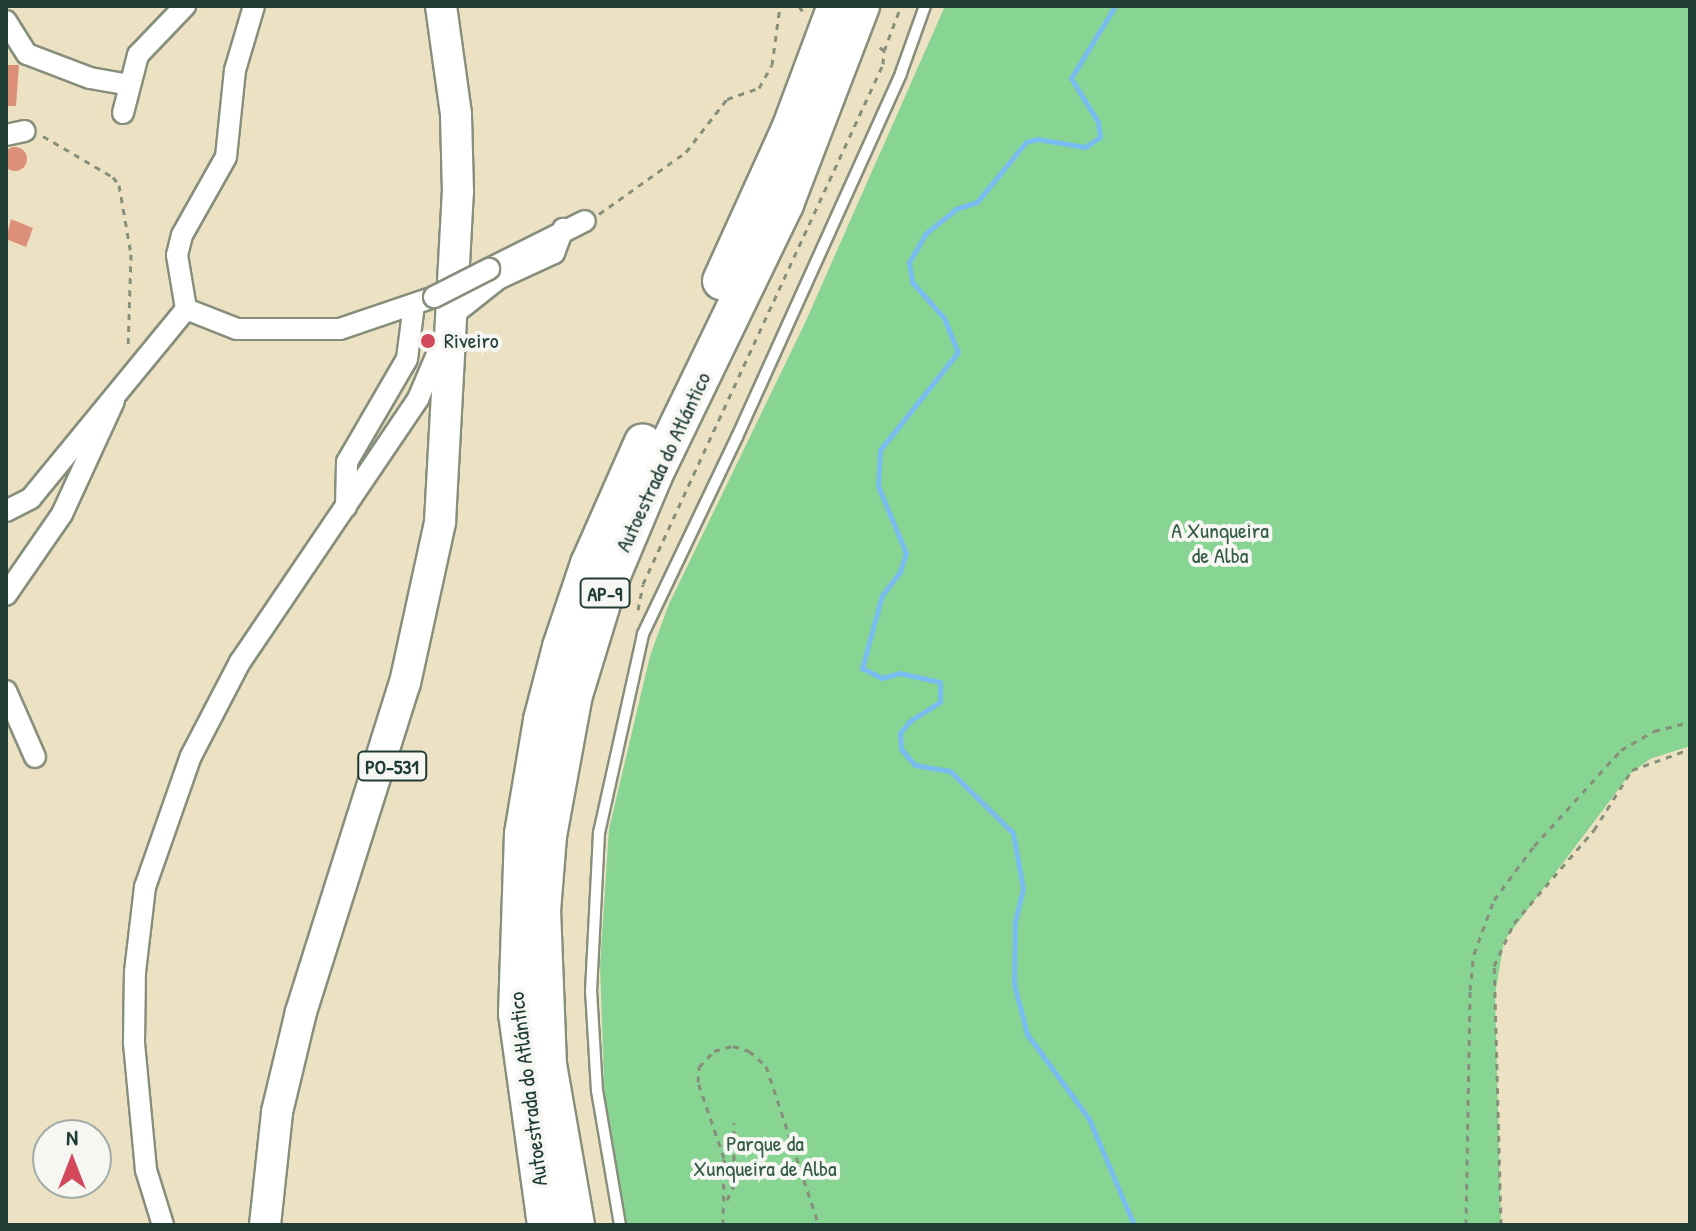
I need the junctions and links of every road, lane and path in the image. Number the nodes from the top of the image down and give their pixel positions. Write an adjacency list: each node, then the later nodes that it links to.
1 (185, 6): 13 (street)
2 (254, 6): 20 (street)
3 (441, 6): 19 (main road, PO-531)
4 (456, 6): 19 (main road, PO-531)
5 (780, 6): 16 (path)
6 (836, 6): 35 (highway, Autoestrada do Atlántico / AP-9)
7 (861, 6): 36 (highway, Autoestrada do Atlántico / AP-9)
8 (901, 6): 12 (path)
9 (925, 6): 25 (lane)
10 (6, 21): 13 (street)
11 (878, 45): 12 (path)
12 (884, 51): 25 (path)
13 (128, 85): 14 (street)
14 (123, 113)
15 (16, 133): 21 (path)
16 (585, 221): 17 (street)
17 (563, 229): 19 (street, bridge); 19 (street)
18 (414, 304): 19 (street); 20 (street); 22 (street)
19 (452, 304): 22 (street); 33 (main road, PO-531); 34 (main road, PO-531)
20 (186, 309): 21 (street)
21 (126, 379): 23 (street); 24 (street)
22 (346, 510): 32 (street)
23 (6, 511)
24 (6, 595)
25 (643, 634): 37 (lane)
26 (6, 691): 29 (street)
27 (1690, 722): 40 (path)
28 (1690, 749): 41 (path)
29 (35, 757)
30 (734, 1123): 31 (path)
31 (725, 1204): 38 (path); 39 (path)
32 (163, 1225)
33 (265, 1225)
34 (279, 1225)
35 (546, 1225)
36 (576, 1225)
37 (620, 1225)
38 (723, 1225)
39 (819, 1225)
40 (1466, 1225)
41 (1501, 1225)

